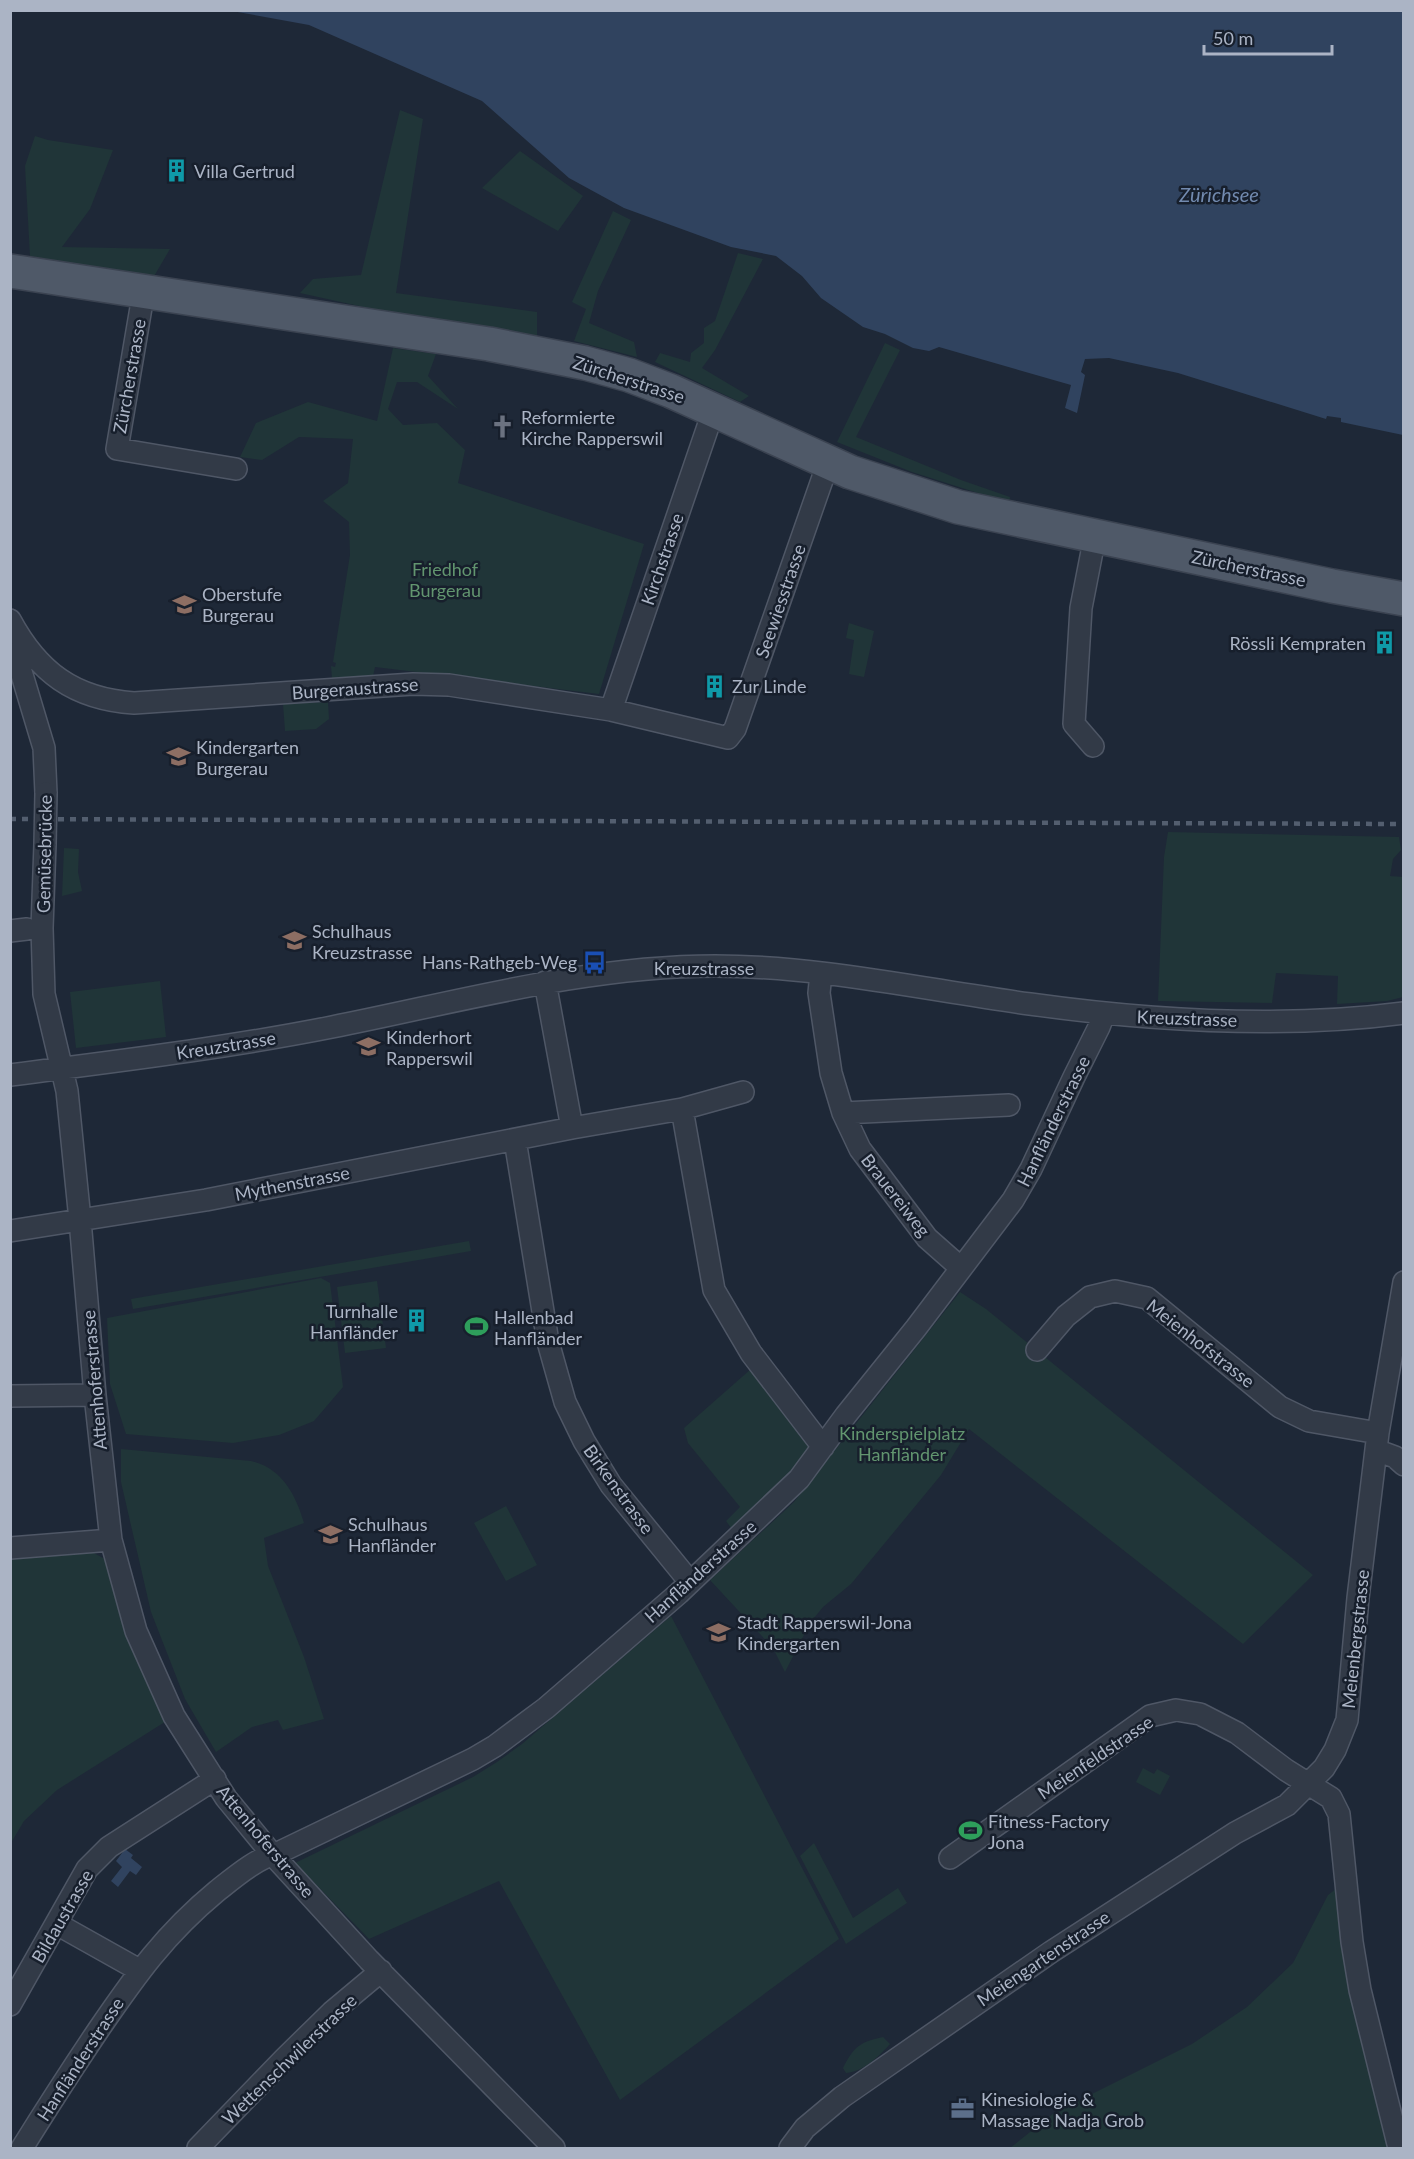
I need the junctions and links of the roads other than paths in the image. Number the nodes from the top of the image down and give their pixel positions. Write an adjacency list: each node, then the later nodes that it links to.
1 (10, 271): 2 (main road, Zürcherstrasse)
2 (144, 290): 3 (main road, Zürcherstrasse); 5 (street, Zürcherstrasse)
3 (714, 409): 4 (main road, Zürcherstrasse); 10 (street, Kirchstrasse)
4 (828, 463): 6 (main road, Zürcherstrasse); 11 (street, Seewiesstrasse)
5 (236, 468)
6 (1095, 536): 7 (main road, Zürcherstrasse); 12 (street)
7 (1404, 599)
8 (10, 620): 9 (street, Burgeraustrasse)
9 (23, 642): 10 (street, Burgeraustrasse); 17 (street, Gemüsebrücke, bridge)
10 (611, 710): 11 (street, Burgeraustrasse)
11 (728, 738)
12 (1093, 746)
13 (821, 973): 14 (street, Kreuzstrasse); 16 (street, Kreuzstrasse); 22 (street, Brauereiweg)
14 (545, 982): 17 (street, Kreuzstrasse); 23 (street)
15 (1404, 1013): 16 (street, Kreuzstrasse)
16 (1104, 1014): 27 (street, Hanfländerstrasse)
17 (61, 1068): 18 (street, Kreuzstrasse); 25 (street, Attenhoferstrasse)
18 (10, 1075)
19 (743, 1092): 21 (street, Mythenstrasse)
20 (1009, 1106): 22 (street)
21 (682, 1109): 23 (street, Mythenstrasse); 33 (street)
22 (843, 1113): 27 (street, Brauereiweg)
23 (572, 1128): 24 (street, Mythenstrasse)
24 (515, 1140): 25 (street, Mythenstrasse); 37 (street, Birkenstrasse)
25 (80, 1220): 26 (street, Mythenstrasse); 30 (street, Attenhoferstrasse)
26 (10, 1232)
27 (961, 1268): 33 (street, Hanfländerstrasse)
28 (1404, 1282): 32 (street, Meienbergstrasse)
29 (1037, 1350): 32 (street, Meienhofstrasse)
30 (95, 1395): 31 (street); 35 (street, Attenhoferstrasse)
31 (10, 1396)
32 (1377, 1441): 34 (street, Meienhofstrasse); 39 (street, Meienbergstrasse)
33 (822, 1447): 37 (street, Hanfländerstrasse)
34 (1404, 1465)
35 (111, 1540): 36 (street); 38 (street, Attenhoferstrasse)
36 (10, 1548)
37 (690, 1582): 40 (street, Hanfländerstrasse)
38 (214, 1779): 40 (street, Attenhoferstrasse); 42 (street, Bildaustrasse)
39 (1309, 1784): 41 (street, Meienfeldstrasse); 49 (street, Meiengartenstrasse); 50 (street)
40 (272, 1854): 43 (street, Hanfländerstrasse); 44 (street, Attenhoferstrasse)
41 (950, 1858)
42 (57, 1924): 43 (street); 45 (street, Bildaustrasse)
43 (139, 1970): 46 (street, Hanfländerstrasse)
44 (381, 1971): 47 (street, Wettenschwilerstrasse); 48 (street, Attenhoferstrasse)
45 (10, 2005)
46 (22, 2148)
47 (198, 2148)
48 (554, 2148)
49 (790, 2148)
50 (1399, 2148)

